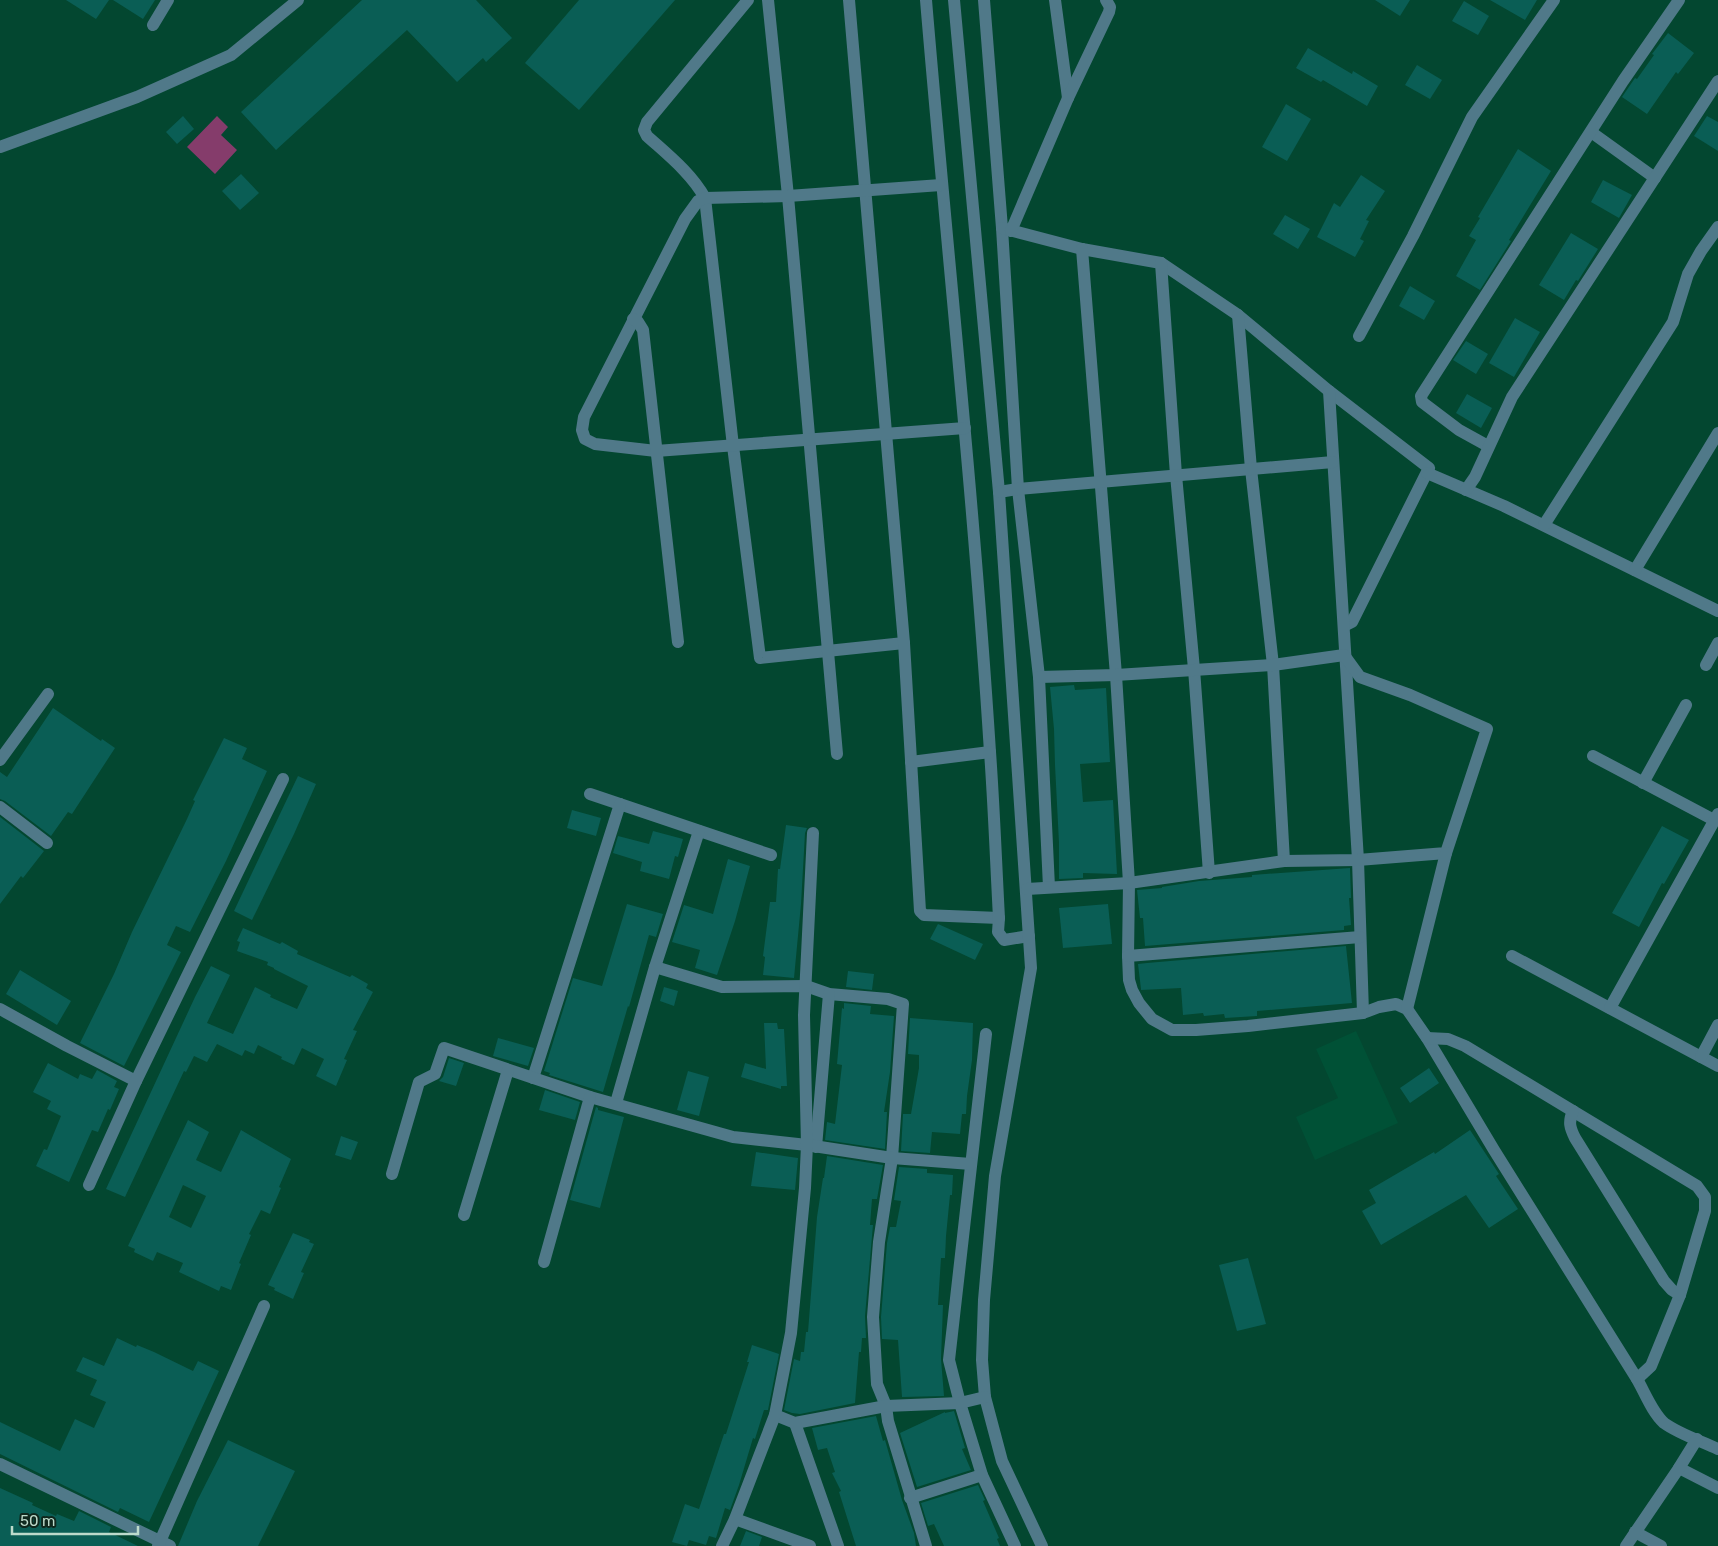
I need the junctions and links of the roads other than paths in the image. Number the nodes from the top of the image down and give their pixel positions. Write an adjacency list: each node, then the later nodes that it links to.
1 (168, 0): 13 (street)
2 (298, 0): 17 (street)
3 (748, 0): 22 (street)
4 (768, 0): 21 (street)
5 (849, 0): 20 (street)
6 (926, 0): 19 (street)
7 (954, 0): 45 (street)
8 (984, 0): 24 (street)
9 (1055, 0): 15 (street)
10 (1106, 0): 15 (street)
11 (1554, 0): 29 (street)
12 (1680, 0): 16 (street)
13 (153, 25)
14 (1718, 81): 18 (street)
15 (1068, 98): 24 (street)
16 (1591, 132): 18 (street); 36 (street)
17 (0, 147)
18 (1655, 178): 36 (street)
19 (941, 185): 20 (street); 31 (street)
20 (866, 190): 21 (street); 33 (street)
21 (788, 196): 22 (street); 34 (street)
22 (705, 198): 28 (street); 35 (street)
23 (1718, 227): 46 (street)
24 (1006, 229): 25 (street); 43 (street)
25 (1082, 249): 26 (street); 42 (street)
26 (1162, 263): 27 (street); 41 (street)
27 (1238, 316): 30 (street); 39 (street)
28 (634, 319): 37 (street); 37 (street)
29 (1358, 336)
30 (1329, 391): 38 (street); 40 (street)
31 (965, 428): 33 (street); 62 (street)
32 (1718, 433): 47 (street)
33 (885, 434): 34 (street); 51 (street)
34 (810, 440): 35 (street); 53 (street)
35 (733, 446): 37 (street); 53 (street)
36 (1488, 446): 44 (street)
37 (656, 451): 50 (street)
38 (1333, 462): 39 (street); 49 (street)
39 (1251, 469): 41 (street); 55 (street)
40 (1427, 473): 44 (street); 49 (street)
41 (1176, 475): 42 (street); 57 (street)
42 (1100, 482): 43 (street); 58 (street)
43 (1018, 489): 45 (street); 59 (street)
44 (1466, 490): 46 (street)
45 (999, 492): 83 (street)
46 (1544, 525): 47 (street)
47 (1635, 570): 48 (street)
48 (1717, 610)
49 (1344, 626): 54 (street)
50 (678, 642)
51 (904, 643): 53 (street); 66 (street)
52 (1718, 643): 56 (street)
53 (828, 651): 63 (street)
54 (1344, 655): 55 (street); 76 (street); 78 (street)
55 (1274, 665): 57 (street); 79 (street)
56 (1706, 666)
57 (1194, 669): 58 (street); 80 (street)
58 (1116, 675): 59 (street); 81 (street)
59 (1038, 677): 82 (street)
60 (48, 694): 65 (street)
61 (1686, 705): 68 (street)
62 (990, 752): 66 (street); 84 (street)
63 (837, 754)
64 (1593, 756): 68 (street)
65 (0, 760)
66 (911, 762): 84 (street)
67 (283, 779): 103 (street)
68 (1644, 783): 72 (street)
69 (590, 794): 70 (street)
70 (620, 804): 73 (street); 102 (street)
71 (0, 808): 75 (street)
72 (1716, 817): 92 (street)
73 (699, 831): 77 (street); 89 (street)
74 (813, 833): 90 (street)
75 (47, 843)
76 (1446, 853): 78 (street); 94 (street)
77 (771, 855)
78 (1358, 860): 79 (street); 86 (street)
79 (1284, 862): 80 (street)
80 (1209, 873): 81 (street)
81 (1129, 884): 82 (street); 87 (street)
82 (1049, 887): 83 (street)
83 (1027, 889): 85 (street)
84 (998, 918): 85 (street)
85 (1029, 936): 117 (street)
86 (1360, 937): 87 (street); 95 (street)
87 (1128, 956): 95 (street)
88 (1512, 956): 92 (street)
89 (655, 967): 90 (street); 105 (street)
90 (806, 986): 91 (street); 107 (street)
91 (829, 994): 107 (street); 108 (street)
92 (1610, 1008): 99 (street)
93 (0, 1009): 103 (street)
94 (1407, 1009): 95 (street); 98 (street)
95 (1364, 1014)
96 (1718, 1025): 99 (street)
97 (986, 1034): 109 (street)
98 (1427, 1038): 106 (street); 116 (street)
99 (1701, 1057): 100 (street)
100 (1718, 1066)
101 (508, 1070): 102 (street); 110 (street); 112 (street)
102 (533, 1078): 104 (street)
103 (136, 1081): 111 (street)
104 (590, 1097): 105 (street); 113 (street)
105 (616, 1103): 107 (street)
106 (1573, 1111): 114 (street); 114 (street)
107 (811, 1146): 108 (street); 120 (street)
108 (892, 1158): 109 (street); 119 (street)
109 (971, 1164): 118 (street)
110 (392, 1174)
111 (89, 1185)
112 (464, 1215)
113 (544, 1262)
114 (1680, 1295): 116 (street)
115 (264, 1306): 131 (street)
116 (1637, 1379): 122 (street)
117 (985, 1397): 118 (street); 137 (street)
118 (960, 1403): 119 (street); 126 (street)
119 (886, 1406): 121 (street); 128 (street)
120 (775, 1414): 121 (street); 129 (street)
121 (795, 1423): 134 (street)
122 (1697, 1439): 123 (street); 125 (street)
123 (1718, 1449)
124 (0, 1464): 131 (street)
125 (1680, 1468): 127 (street); 130 (street)
126 (982, 1475): 128 (street); 136 (street)
127 (1718, 1488)
128 (910, 1498): 135 (street)
129 (735, 1519): 132 (street); 133 (street)
130 (1635, 1532): 138 (street); 139 (street)
131 (162, 1544)
132 (722, 1546)
133 (810, 1546)
134 (838, 1546)
135 (926, 1546)
136 (1015, 1546)
137 (1042, 1546)
138 (1626, 1546)
139 (1661, 1546)

